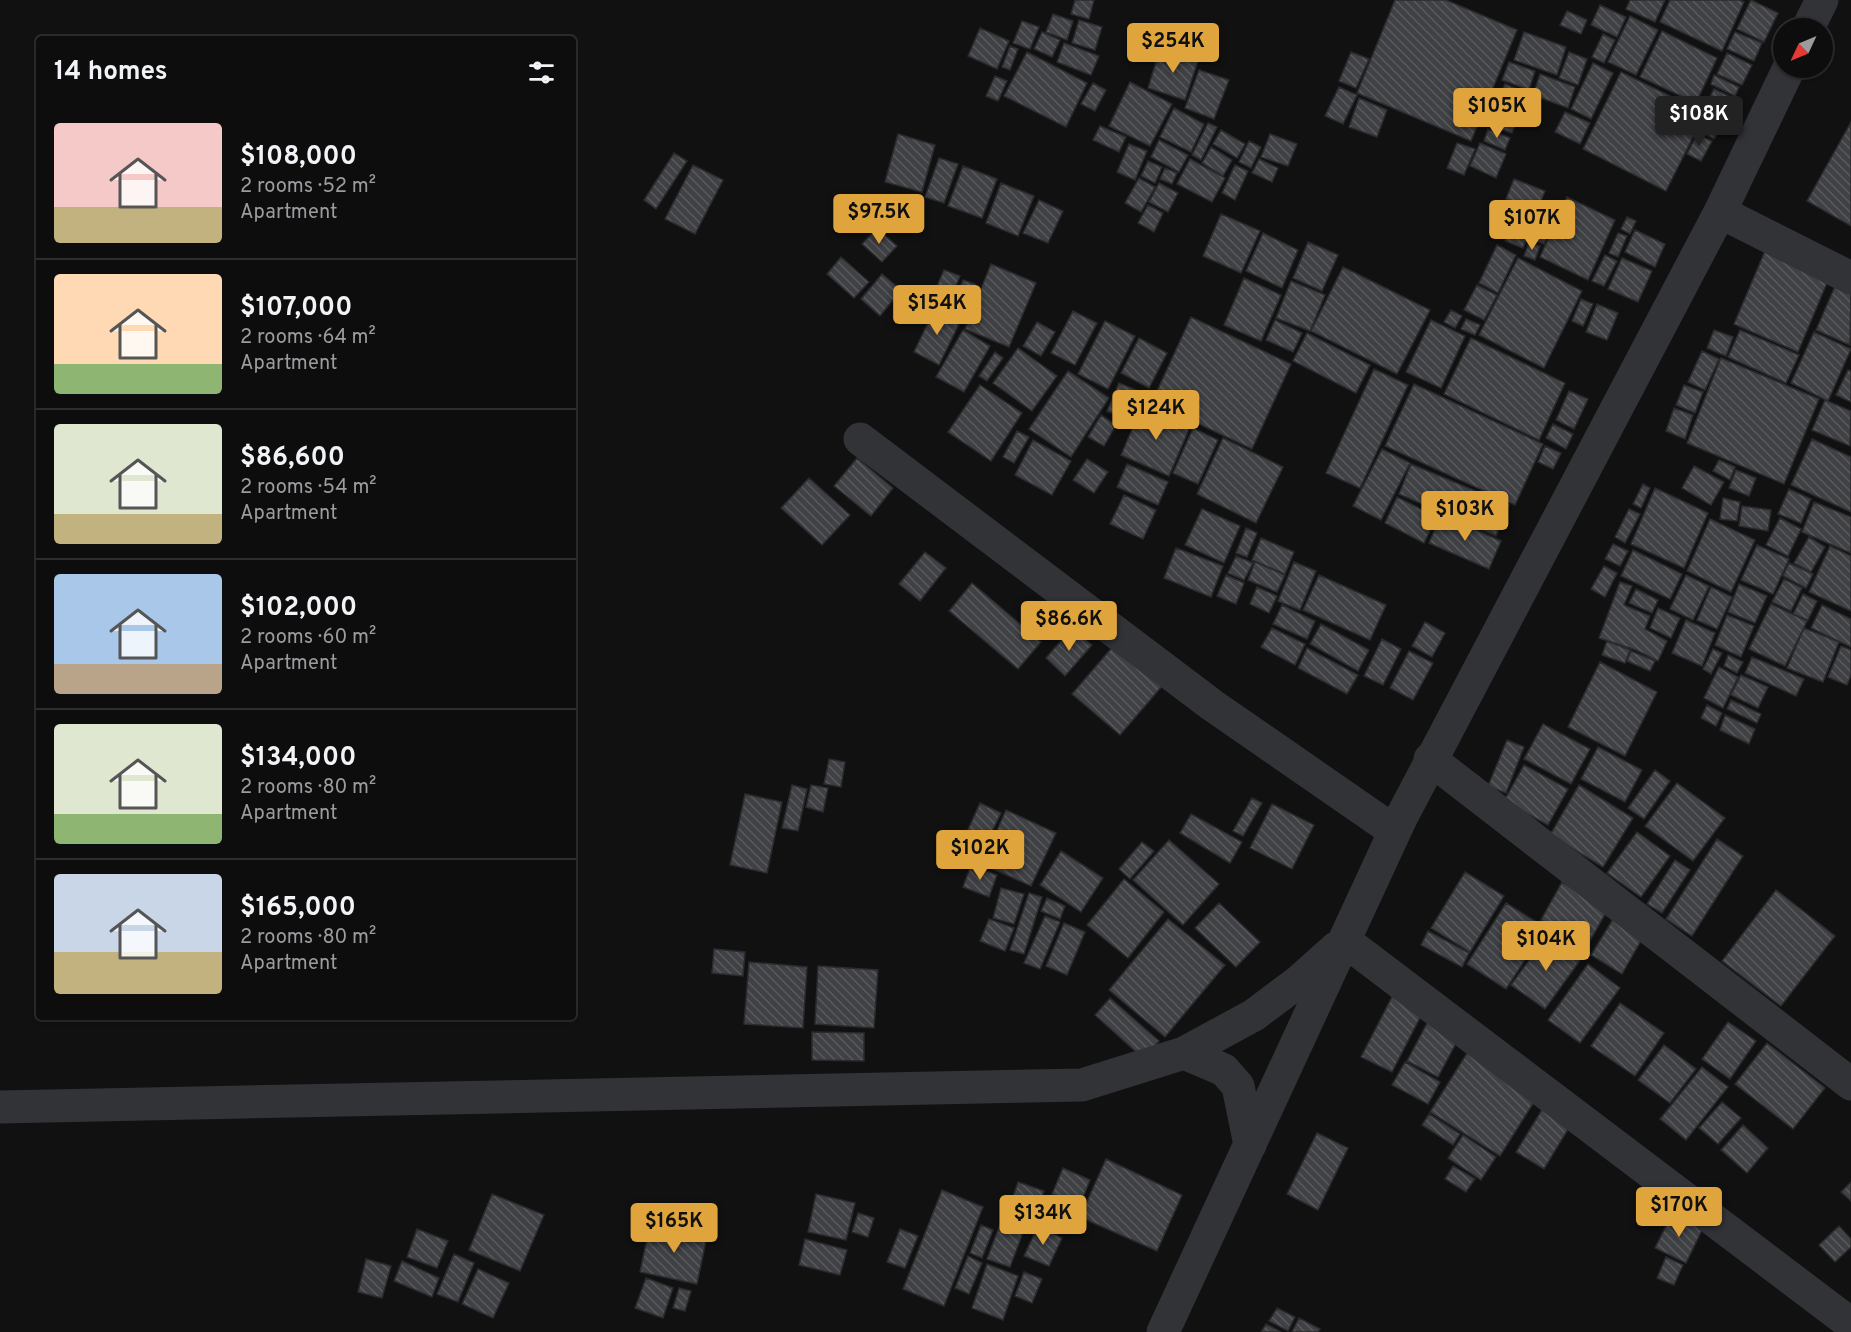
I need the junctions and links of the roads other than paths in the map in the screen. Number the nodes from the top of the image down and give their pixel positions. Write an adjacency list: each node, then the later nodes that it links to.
1 (1822, 0): 2 (street)
2 (1813, 18)
3 (1784, 78): 4 (street)
4 (1720, 212): 5 (street); 7 (street)
5 (1851, 278)
6 (860, 439): 8 (street)
7 (1430, 759): 8 (street); 11 (street)
8 (1394, 831): 9 (street)
9 (1344, 941): 10 (street); 13 (street); 14 (street)
10 (1184, 1053): 12 (street); 13 (street)
11 (1851, 1084)
12 (0, 1107)
13 (1250, 1145): 15 (street)
14 (1851, 1324)
15 (1163, 1332)

